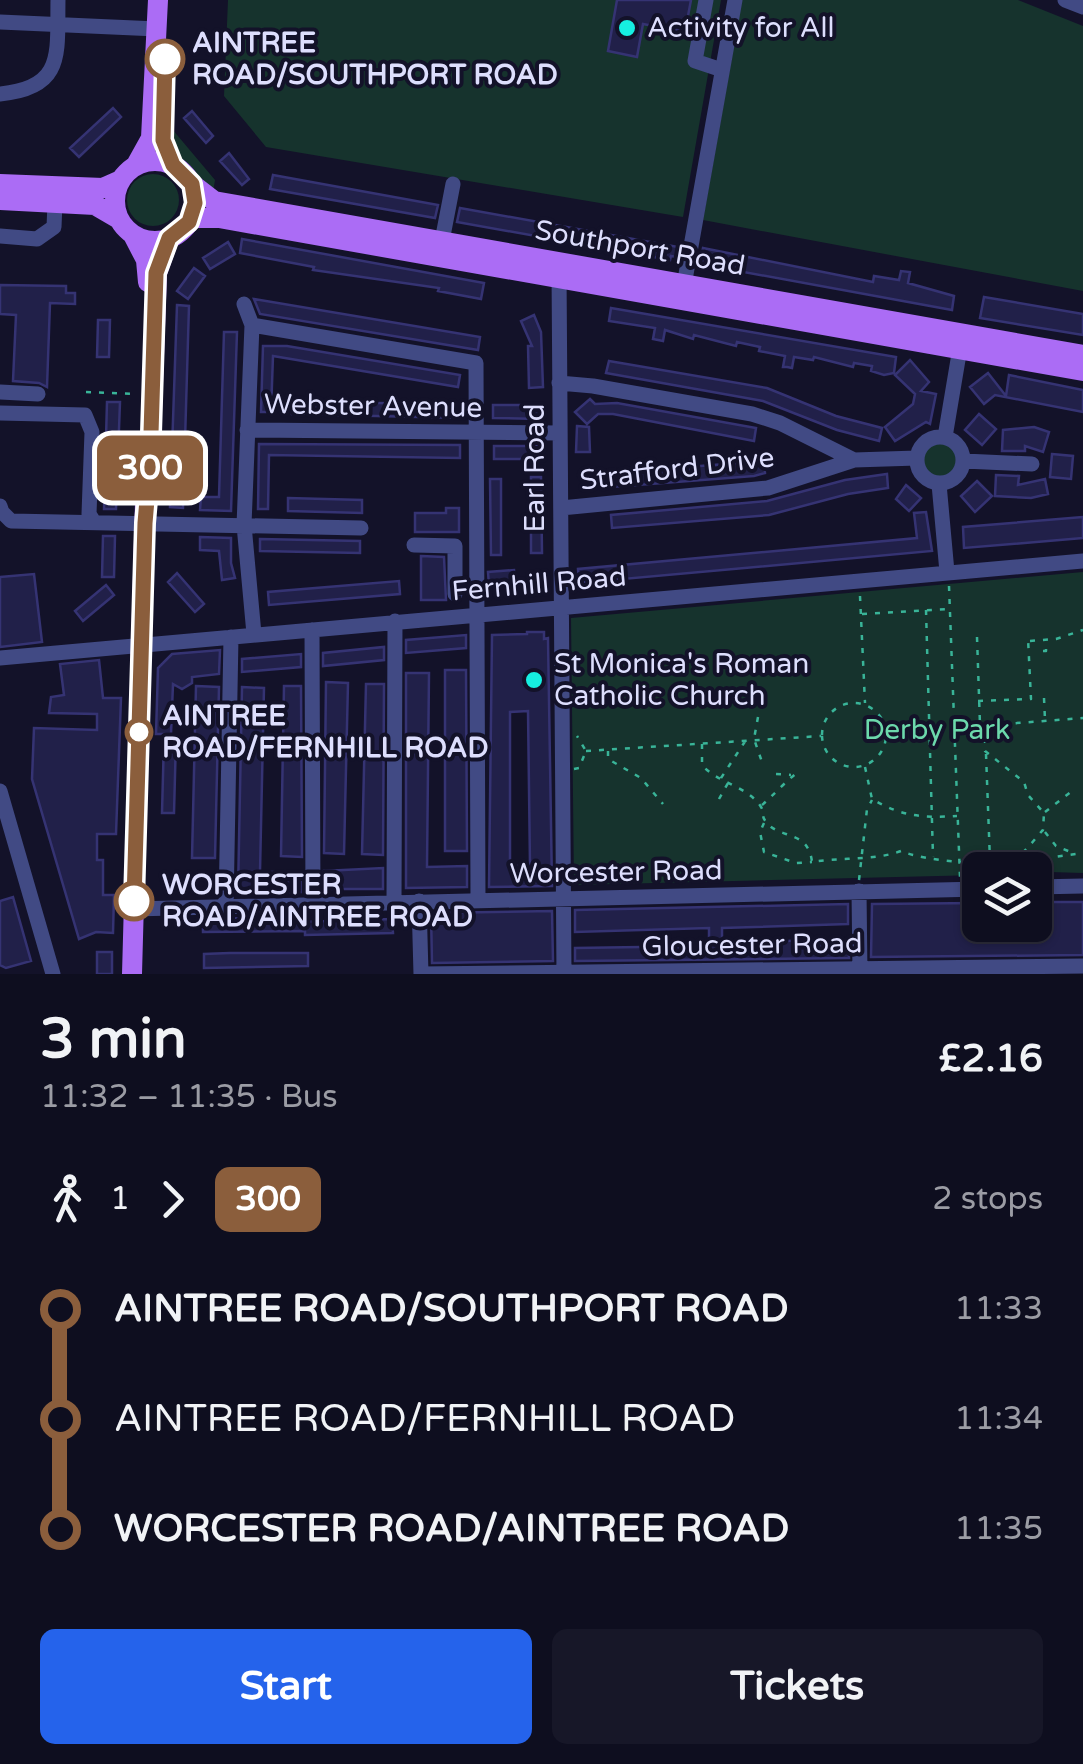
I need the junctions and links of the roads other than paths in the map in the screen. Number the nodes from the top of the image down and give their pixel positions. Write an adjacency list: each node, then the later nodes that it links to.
1 (58, 0): 9 (street)
2 (158, 0): 10 (main road)
3 (168, 0): 13 (main road)
4 (706, 0): 11 (street)
5 (735, 0): 11 (street)
6 (1066, 0): 7 (street)
7 (1083, 7)
8 (0, 22): 9 (street)
9 (57, 25): 10 (street); 12 (street)
10 (157, 29): 14 (main road)
11 (722, 70): 26 (street)
12 (0, 94)
13 (173, 165): 14 (main road); 16 (main road)
14 (128, 173): 15 (main road); 21 (main road)
15 (0, 184)
16 (192, 184): 20 (main road); 24 (main road, Southport Road)
17 (453, 184): 24 (street)
18 (0, 200): 19 (main road)
19 (54, 202): 21 (main road); 22 (street)
20 (192, 218): 23 (main road); 25 (main road, Southport Road)
21 (126, 227): 23 (main road); 49 (main road)
22 (0, 236)
23 (169, 238): 49 (main road)
24 (442, 241): 25 (main road, Southport Road)
25 (559, 270): 26 (main road, Southport Road); 32 (street, Earl Road)
26 (683, 292): 29 (main road, Southport Road)
27 (244, 304): 28 (street)
28 (252, 325): 36 (street); 37 (street)
29 (962, 342): 30 (main road, Southport Road); 31 (main road, Southport Road); 39 (street)
30 (1083, 355)
31 (1083, 371)
32 (560, 382): 38 (street, Earl Road); 40 (street)
33 (0, 392): 34 (street)
34 (38, 394)
35 (0, 413): 50 (street)
36 (247, 430): 37 (street, Webster Avenue); 51 (street)
37 (476, 432): 38 (street, Webster Avenue); 56 (street)
38 (559, 433): 48 (street, Earl Road)
39 (945, 437): 41 (street); 43 (street)
40 (807, 438): 42 (street); 45 (street)
41 (916, 458): 42 (street, Strafford Drive); 46 (street)
42 (854, 460): 45 (street, Strafford Drive)
43 (964, 461): 44 (street); 46 (street)
44 (1032, 464)
45 (805, 474): 48 (street, Strafford Drive)
46 (939, 484): 57 (street)
47 (0, 506): 50 (street)
48 (560, 508): 59 (street, Earl Road)
49 (145, 513): 50 (street); 51 (street); 65 (main road)
50 (94, 522)
51 (244, 524): 52 (street); 63 (street)
52 (362, 528)
53 (414, 545): 55 (street)
54 (1083, 561): 57 (street, Fernhill Road)
55 (456, 568): 56 (street); 58 (street)
56 (479, 568): 60 (street)
57 (947, 572): 59 (street, Fernhill Road)
58 (455, 594)
59 (560, 606): 60 (street, Fernhill Road); 72 (street, Earl Road)
60 (477, 615): 61 (street, Fernhill Road); 73 (street)
61 (395, 621): 62 (street, Fernhill Road); 74 (street)
62 (312, 630): 63 (street, Fernhill Road); 76 (street)
63 (254, 634): 64 (street, Fernhill Road)
64 (231, 637): 65 (street, Fernhill Road); 77 (street)
65 (141, 644): 66 (street, Fernhill Road); 78 (main road)
66 (0, 658)
67 (0, 791): 83 (street)
68 (1083, 886): 69 (street)
69 (1052, 887)
70 (962, 889): 71 (street, Worcester Road)
71 (859, 891): 72 (street, Worcester Road); 81 (street)
72 (562, 897): 73 (street, Worcester Road); 82 (street, Earl Road)
73 (478, 900): 75 (street, Worcester Road)
74 (394, 901): 75 (street, Worcester Road); 76 (street, Worcester Road)
75 (419, 901): 85 (street)
76 (314, 903): 77 (street, Worcester Road)
77 (226, 907): 78 (street, Worcester Road)
78 (134, 909): 84 (main road)
79 (1083, 966): 80 (street, Gloucester Road)
80 (984, 971): 81 (street, Gloucester Road)
81 (860, 972): 82 (street, Gloucester Road)
82 (564, 973): 85 (street, Gloucester Road)
83 (54, 974)
84 (132, 974)
85 (422, 974)

